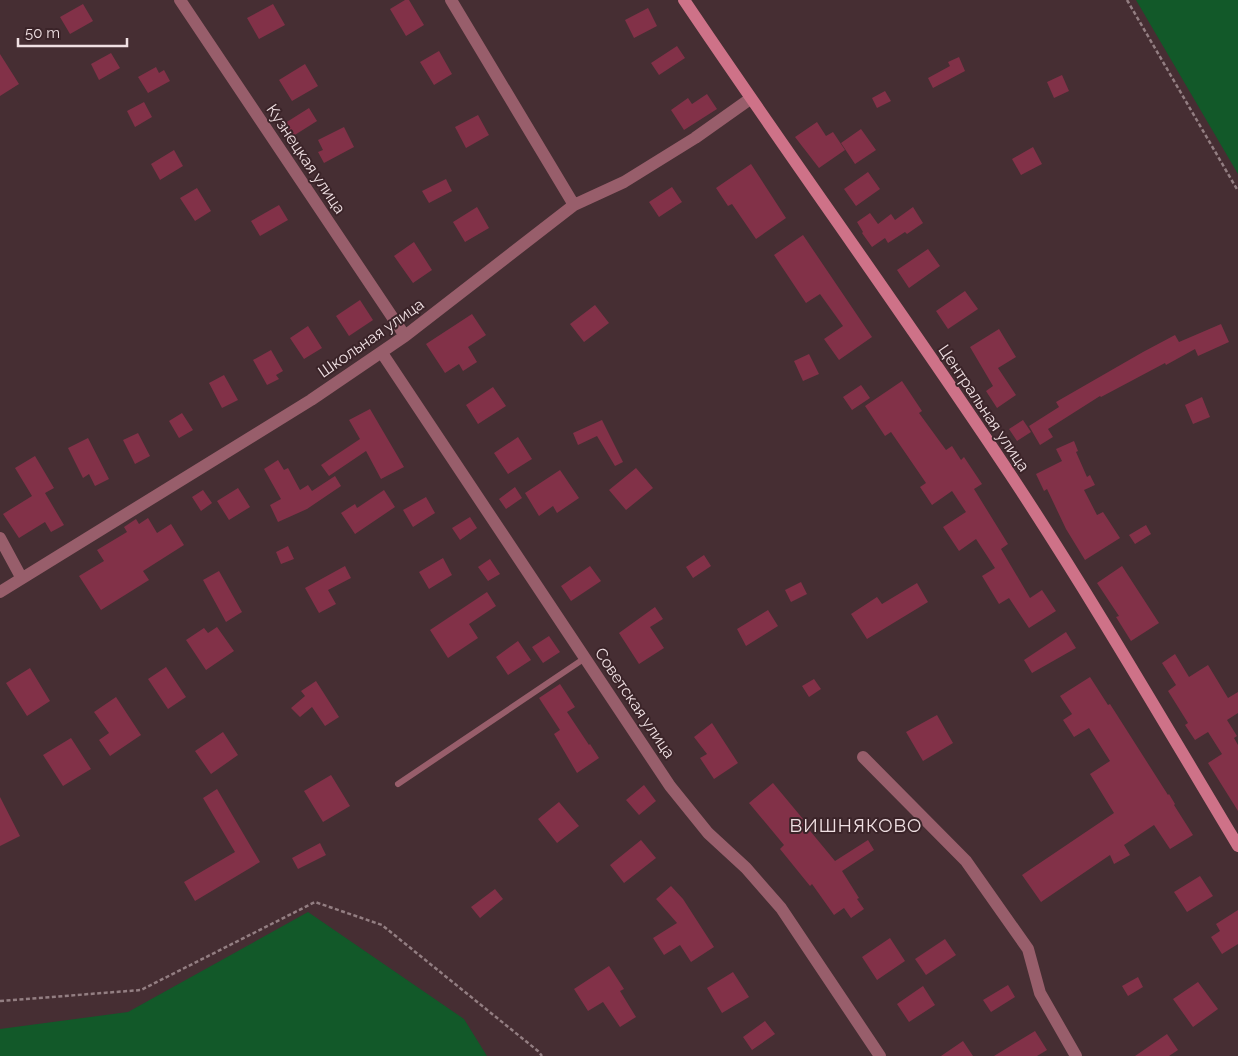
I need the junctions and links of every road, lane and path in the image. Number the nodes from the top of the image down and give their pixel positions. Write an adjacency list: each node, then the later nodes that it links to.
1 (180, 0): 8 (street, Кузнецкая улица)
2 (451, 0): 7 (street)
3 (684, 0): 5 (street, Центральная улица)
4 (1127, 0): 6 (path)
5 (750, 99): 7 (street, Школьная улица); 16 (street, Центральная улица)
6 (1238, 191)
7 (574, 205): 8 (street, Школьная улица)
8 (405, 336): 9 (street, Школьная улица)
9 (382, 353): 11 (street, Школьная улица); 13 (street, Советская улица)
10 (0, 538): 11 (street)
11 (21, 577): 12 (street, Школьная улица)
12 (0, 592)
13 (585, 658): 15 (lane); 19 (street, Советская улица)
14 (863, 757): 20 (street)
15 (398, 784)
16 (1238, 846)
17 (0, 1001): 18 (path)
18 (542, 1056)
19 (880, 1056)
20 (1076, 1056)

